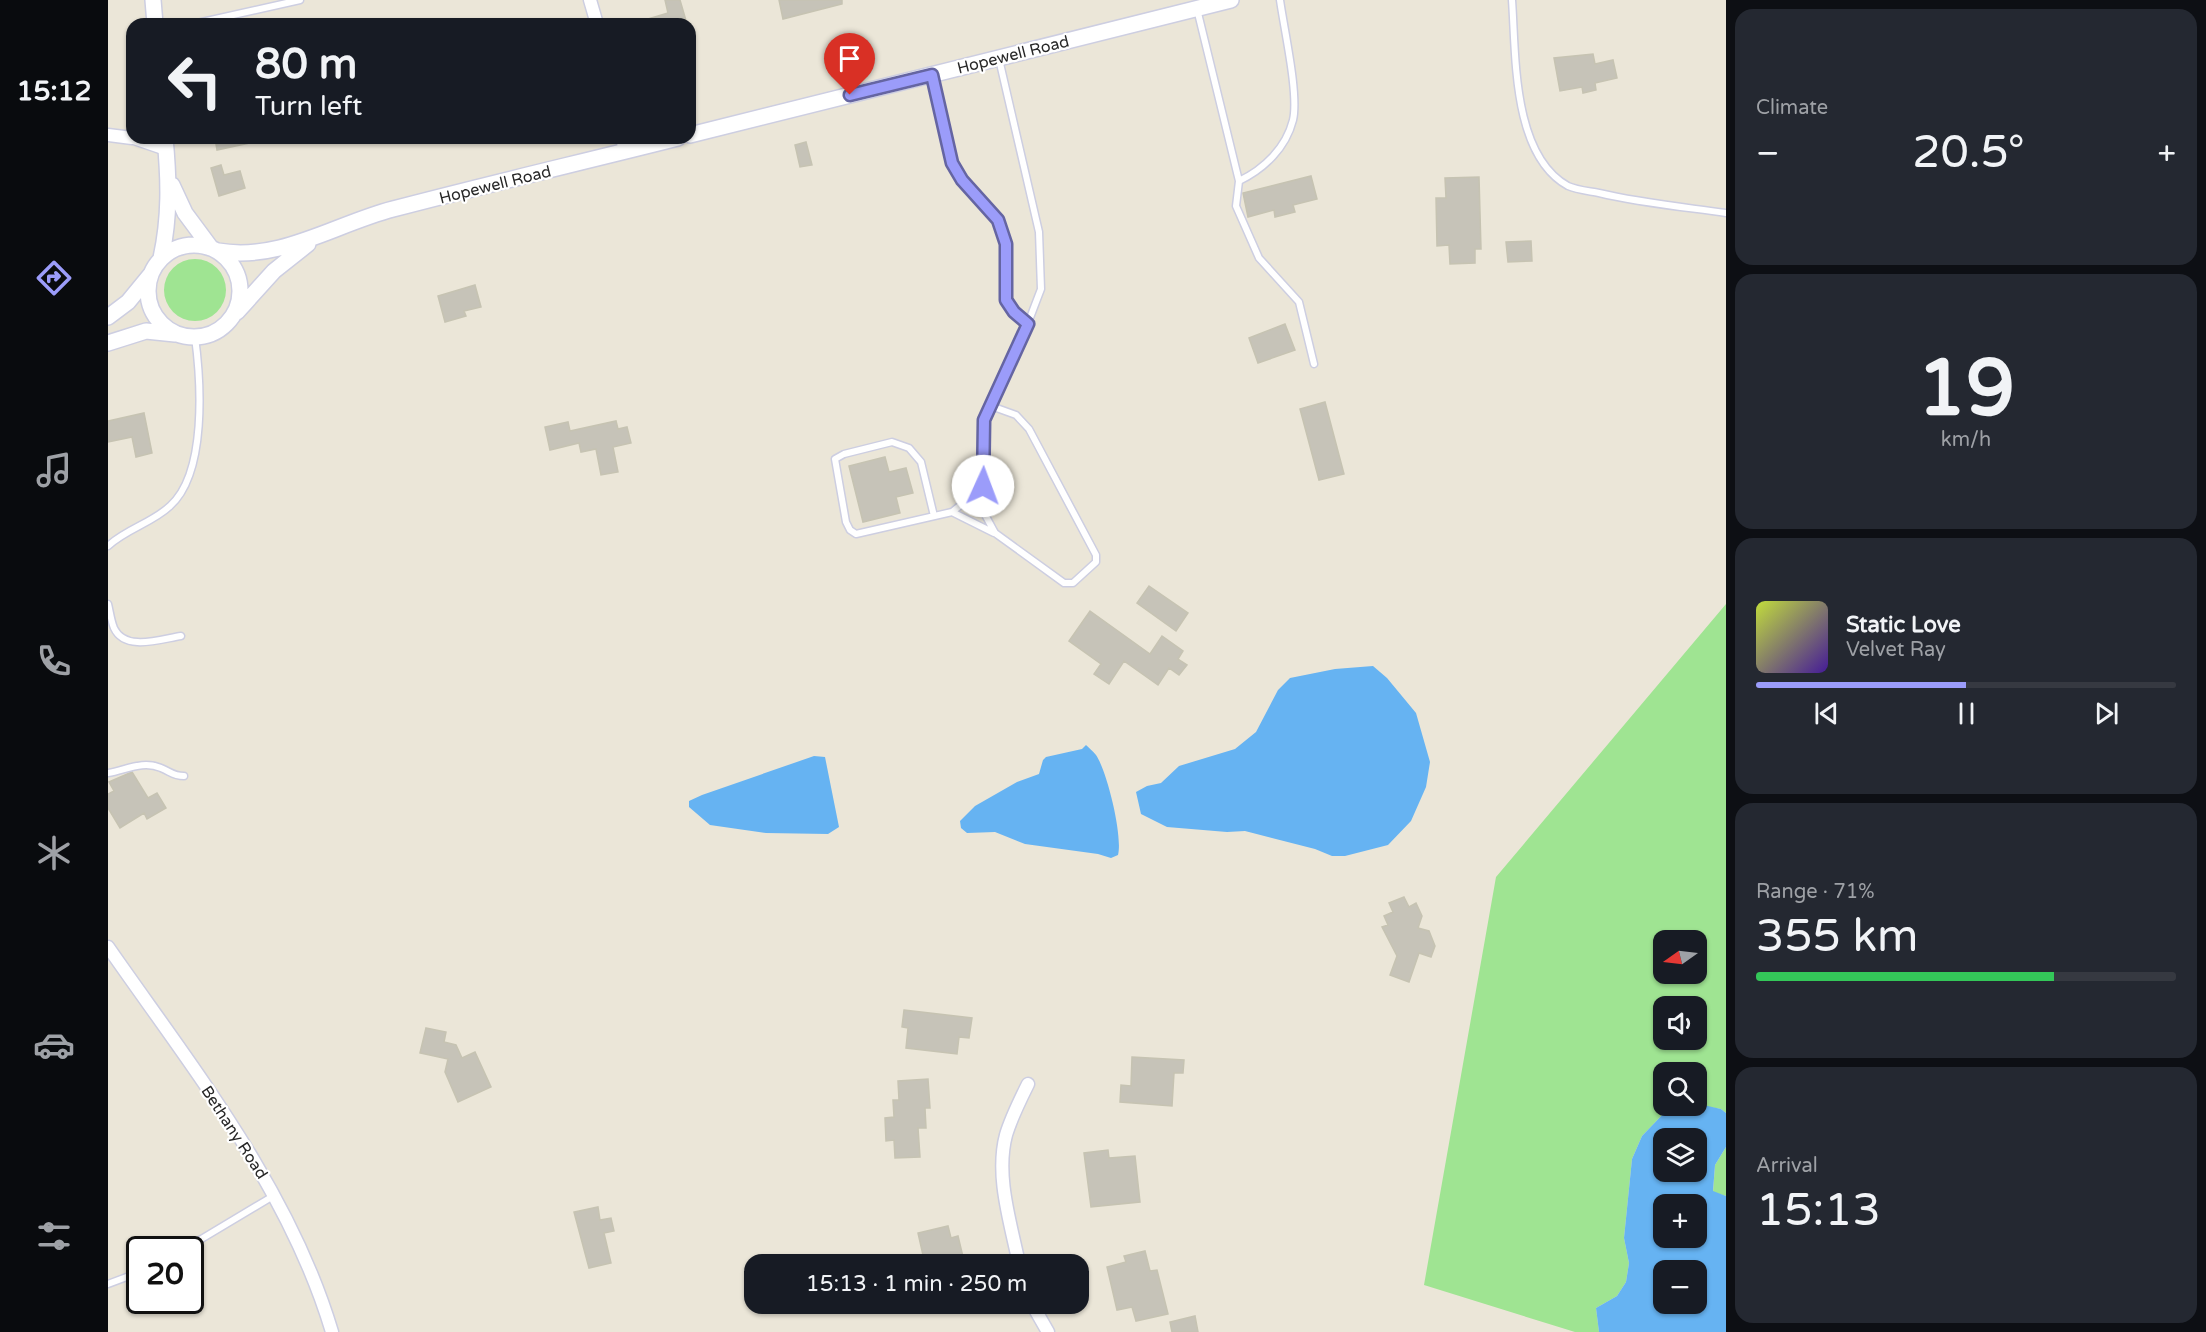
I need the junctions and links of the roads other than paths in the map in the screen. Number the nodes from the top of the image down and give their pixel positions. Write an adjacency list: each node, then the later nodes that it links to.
1 (153, 0): 8 (street)
2 (300, 0): 9 (lane)
3 (590, 0): 10 (street)
4 (1231, 0): 7 (street, Hopewell Road)
5 (1280, 0): 19 (lane)
6 (1512, 0): 20 (lane)
7 (1197, 9): 11 (street, Hopewell Road); 19 (lane)
8 (154, 18)
9 (220, 18)
10 (595, 18)
11 (998, 58): 12 (street, Hopewell Road); 26 (lane)
12 (932, 75): 13 (street, Hopewell Road); 26 (lane)
13 (696, 134)
14 (108, 135): 15 (street)
15 (126, 137)
16 (166, 144): 18 (street)
17 (623, 145): 21 (street, Hopewell Road)
18 (169, 180): 22 (street); 23 (street)
19 (1239, 181): 29 (lane)
20 (1726, 213)
21 (315, 238): 22 (street, Hopewell Road); 24 (street, Hopewell Road)
22 (214, 249): 23 (street); 24 (street)
23 (157, 265): 25 (street); 27 (street)
24 (233, 316): 27 (street)
25 (108, 317)
26 (1028, 324): 30 (lane)
27 (187, 336): 28 (street); 35 (lane)
28 (108, 343)
29 (1314, 364)
30 (991, 406): 31 (lane); 34 (lane)
31 (983, 486): 32 (lane); 34 (lane)
32 (952, 512): 33 (lane); 34 (lane)
33 (934, 516): 33 (lane)
34 (995, 533)
35 (108, 546)
36 (108, 604): 37 (lane)
37 (181, 636)
38 (108, 773): 39 (lane)
39 (184, 776)
40 (108, 947): 42 (street, Bethany Road)
41 (1028, 1084): 44 (street)
42 (275, 1195): 43 (lane); 48 (street, Bethany Road)
43 (204, 1237)
44 (1018, 1254)
45 (126, 1277): 46 (lane)
46 (108, 1284)
47 (1038, 1314): 49 (street)
48 (332, 1332)
49 (1048, 1332)

